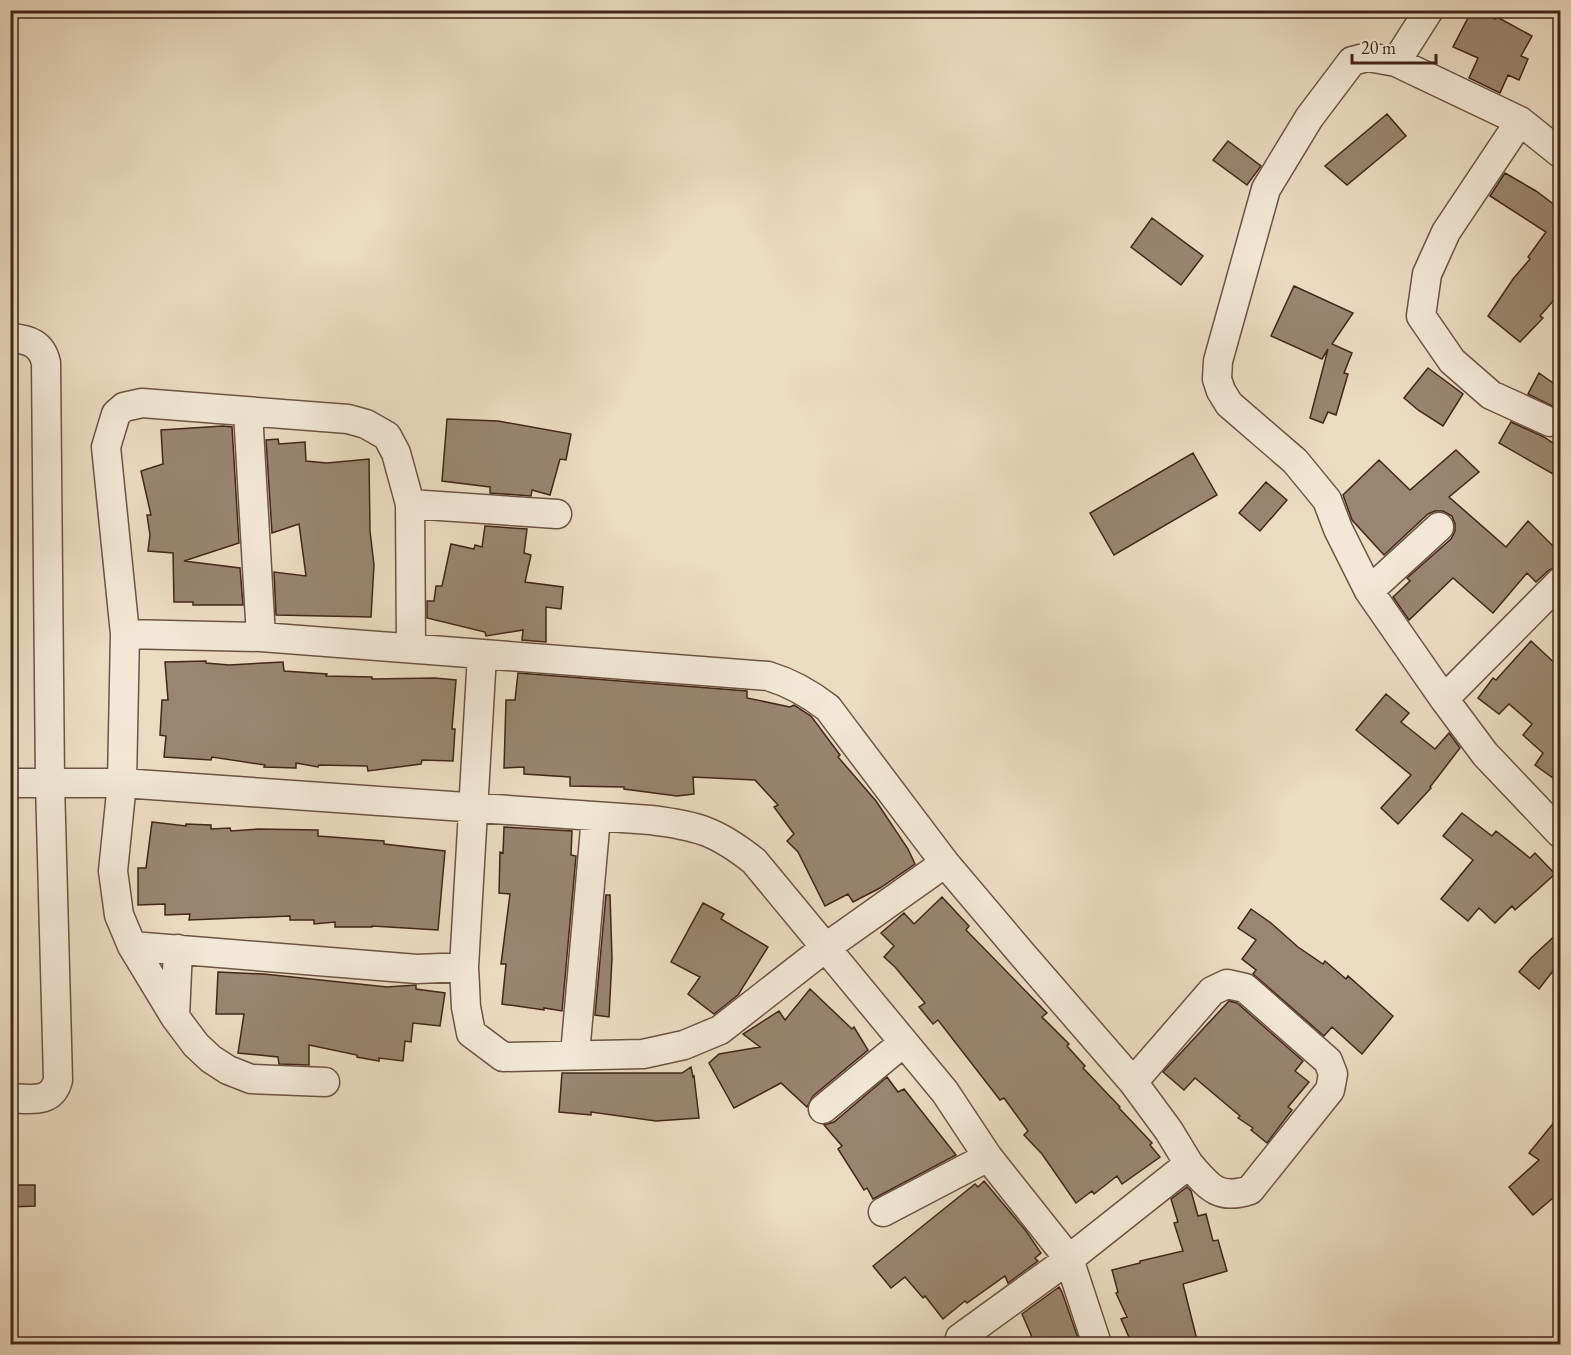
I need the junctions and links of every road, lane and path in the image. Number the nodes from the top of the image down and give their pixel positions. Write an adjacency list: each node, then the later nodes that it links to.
1 (1429, 10): 2 (street)
2 (1396, 62): 3 (street); 12 (street)
3 (1520, 122): 4 (street); 7 (street)
4 (1560, 153)
5 (10, 338): 19 (street)
6 (248, 412): 8 (street); 13 (street); 14 (street)
7 (1550, 422)
8 (410, 504): 9 (street); 15 (street)
9 (556, 514)
10 (1439, 527): 12 (street)
11 (1560, 582): 17 (street)
12 (1369, 591): 17 (street)
13 (125, 634): 14 (street); 20 (street)
14 (261, 637): 15 (street)
15 (411, 648): 16 (street)
16 (482, 654): 21 (street); 24 (street)
17 (1444, 699): 23 (street)
18 (10, 783): 19 (street)
19 (54, 783): 20 (street); 34 (street)
20 (116, 783): 21 (street); 25 (street)
21 (472, 807): 22 (street); 28 (street)
22 (596, 817): 26 (street); 31 (street)
23 (1560, 833)
24 (945, 863): 26 (street); 33 (street)
25 (132, 946): 27 (street); 29 (street)
26 (825, 948): 30 (street); 31 (street)
27 (178, 950): 28 (street); 29 (street)
28 (464, 968): 31 (street)
29 (175, 1017): 32 (street)
30 (903, 1043): 35 (street); 36 (street)
31 (574, 1054)
32 (325, 1082)
33 (1133, 1082): 37 (street); 37 (street)
34 (10, 1098)
35 (823, 1110)
36 (988, 1157): 38 (street); 39 (street)
37 (1189, 1164): 39 (street)
38 (883, 1212)
39 (1069, 1259): 40 (street); 41 (street)
40 (960, 1338)
41 (1097, 1344)

